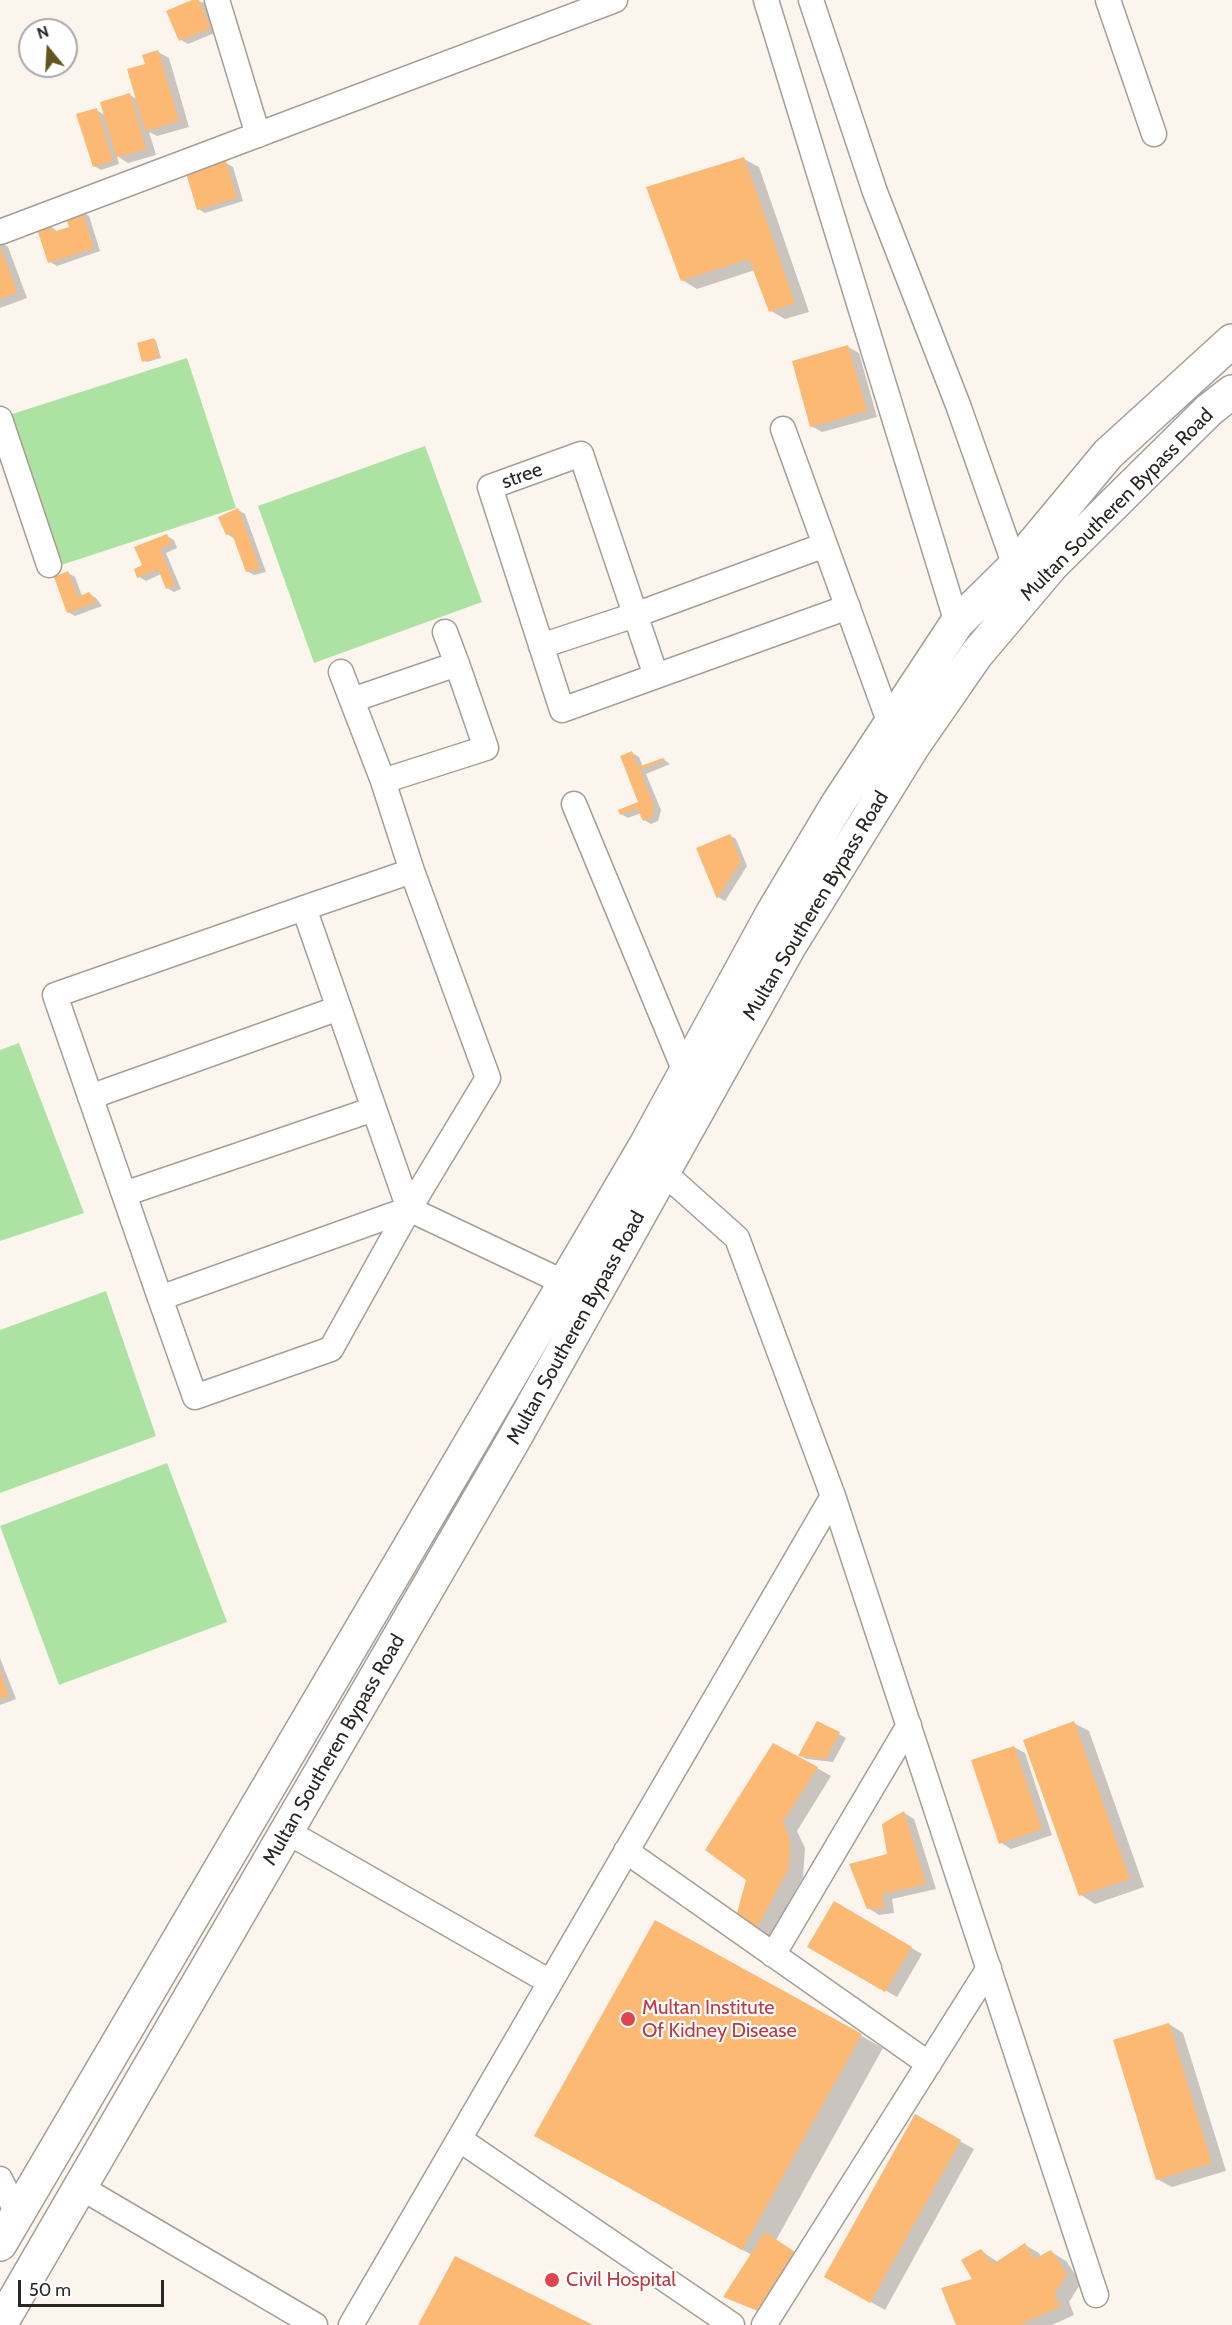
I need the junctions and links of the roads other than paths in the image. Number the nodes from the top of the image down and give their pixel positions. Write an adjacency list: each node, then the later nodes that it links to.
1 (217, 0): 7 (street)
2 (615, 0): 7 (street)
3 (766, 0): 18 (street)
4 (811, 0): 15 (street)
5 (1108, 0): 6 (street)
6 (1154, 134)
7 (258, 135): 8 (street)
8 (0, 232)
9 (1232, 341): 15 (highway, Multan Southeren Bypass Road)
10 (1232, 392): 34 (highway, Multan Southeren Bypass Road)
11 (0, 419): 14 (street)
12 (783, 429): 13 (street)
13 (825, 545): 16 (street); 17 (street)
14 (49, 565)
15 (1015, 566): 18 (highway, Multan Southeren Bypass Road)
16 (848, 607): 23 (street, stree); 25 (street)
17 (635, 615): 20 (street); 20 (street, stree); 23 (street, stree)
18 (957, 623): 25 (highway, Multan Southeren Bypass Road)
19 (444, 632): 21 (street)
20 (541, 646): 23 (street, stree)
21 (457, 664): 24 (street); 26 (street)
22 (341, 672): 24 (street)
23 (656, 676)
24 (352, 700): 26 (street)
25 (890, 723): 31 (highway, Multan Southeren Bypass Road)
26 (383, 781): 28 (street)
27 (574, 804): 31 (street)
28 (412, 871): 29 (street); 36 (street)
29 (303, 908): 30 (street); 32 (street)
30 (339, 1008): 32 (street); 33 (street)
31 (686, 1074): 37 (highway, Multan Southeren Bypass Road)
32 (90, 1097): 35 (street)
33 (374, 1109): 35 (street); 36 (street)
34 (663, 1172): 39 (street); 41 (highway, Multan Southeren Bypass Road)
35 (124, 1194): 38 (street)
36 (409, 1209): 37 (street); 38 (street); 38 (street)
37 (565, 1283): 50 (highway, Multan Southeren Bypass Road)
38 (160, 1298)
39 (833, 1496): 40 (street); 42 (street)
40 (909, 1725): 43 (street); 44 (street)
41 (286, 1831): 45 (street); 49 (highway, Multan Southeren Bypass Road)
42 (626, 1851): 43 (street); 45 (street)
43 (773, 1955): 46 (street)
44 (989, 1968): 46 (street); 52 (street)
45 (550, 1982): 47 (street)
46 (929, 2064): 57 (street)
47 (459, 2139): 55 (street); 56 (street)
48 (0, 2180): 50 (street)
49 (80, 2187): 53 (highway, Multan Southeren Bypass Road); 54 (street)
50 (17, 2214): 51 (highway, Multan Southeren Bypass Road)
51 (0, 2244)
52 (1096, 2295)
53 (0, 2325)
54 (315, 2325)
55 (351, 2325)
56 (732, 2325)
57 (764, 2325)

